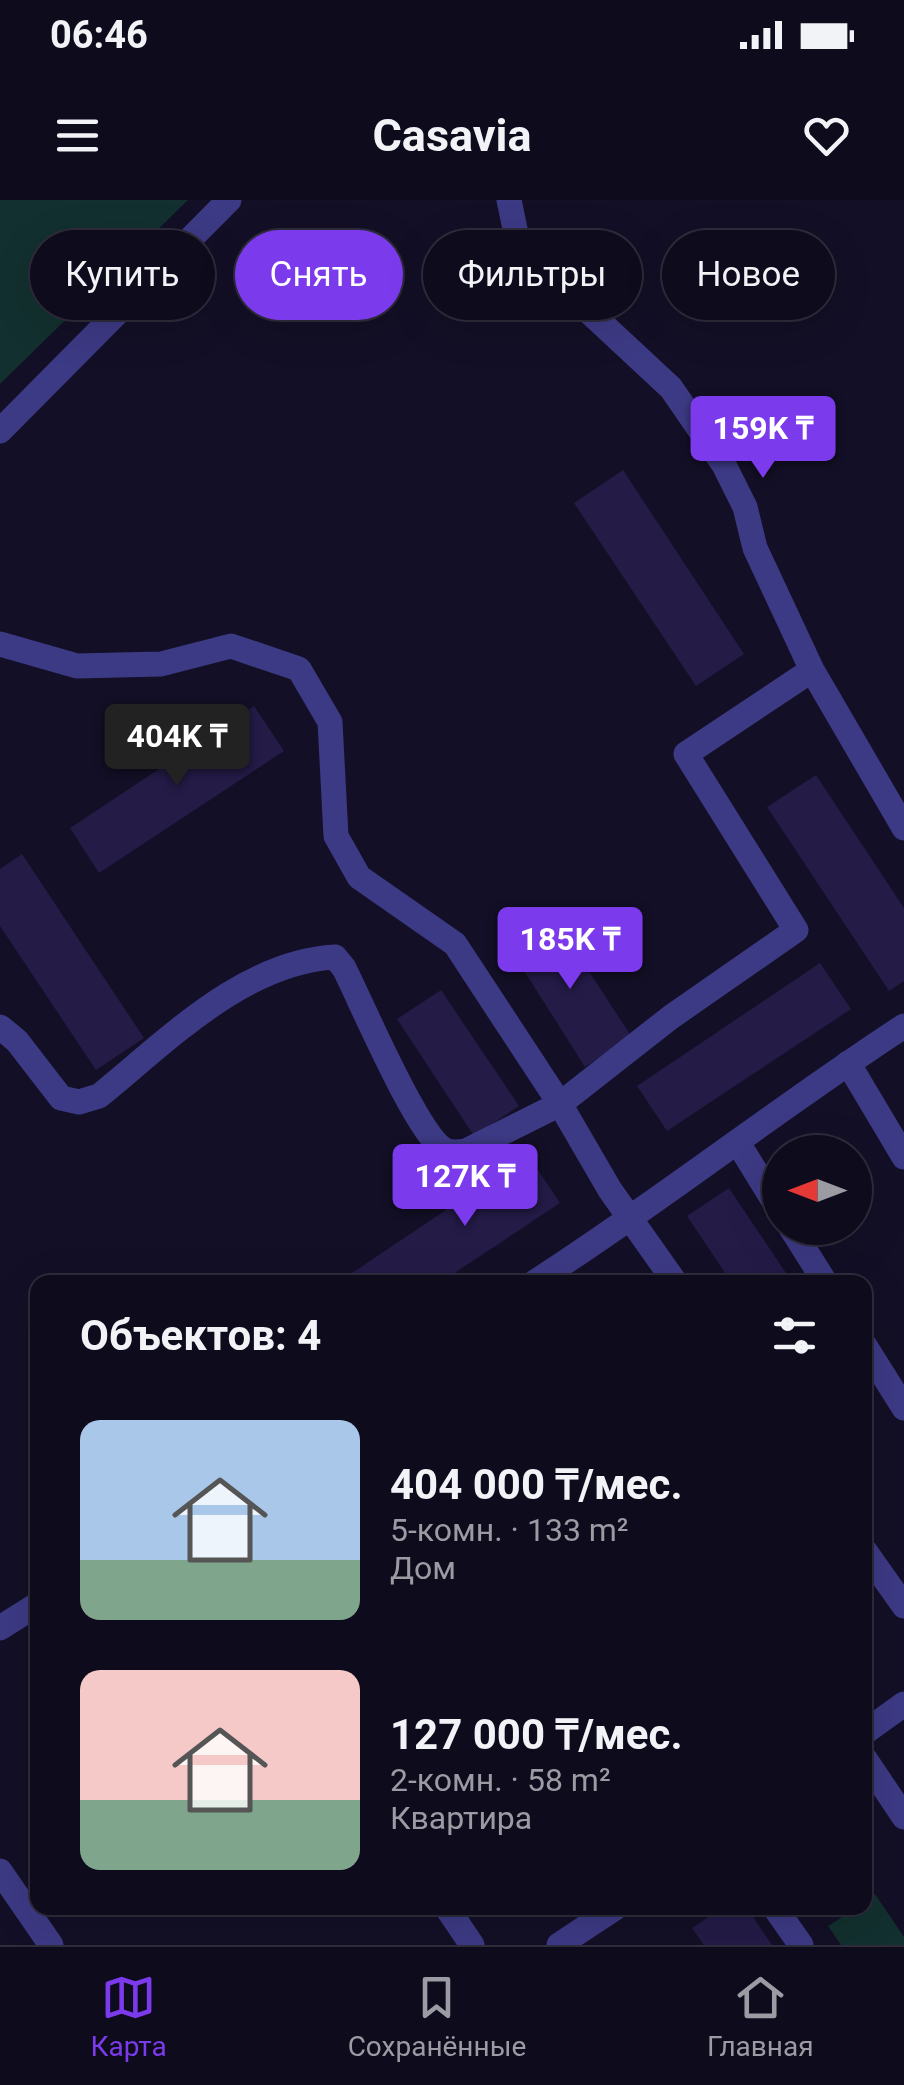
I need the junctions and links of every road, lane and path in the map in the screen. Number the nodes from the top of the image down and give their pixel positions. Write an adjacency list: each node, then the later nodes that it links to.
1 (228, 200): 3 (street)
2 (509, 200): 5 (street)
3 (0, 431)
4 (0, 644): 10 (street)
5 (812, 670): 6 (street); 10 (street)
6 (904, 828)
7 (904, 1026): 9 (street)
8 (0, 1027): 10 (street)
9 (848, 1063): 11 (street); 12 (street)
10 (560, 1104): 14 (street)
11 (738, 1143): 13 (street); 14 (street)
12 (904, 1157)
13 (762, 1182)
14 (632, 1220): 16 (street); 17 (street)
15 (801, 1245): 18 (street)
16 (546, 1275)
17 (670, 1275)
18 (820, 1275)
19 (872, 1357): 20 (street)
20 (904, 1408)
21 (872, 1561): 22 (street)
22 (904, 1606)
23 (30, 1609): 24 (street)
24 (0, 1628)
25 (904, 1704): 26 (street)
26 (872, 1727)
27 (872, 1769): 28 (street)
28 (904, 1816)
29 (0, 1871): 30 (street)
30 (30, 1915)
31 (30, 1915): 36 (street)
32 (453, 1915): 37 (street)
33 (605, 1915): 35 (street)
34 (780, 1915): 38 (street)
35 (577, 1932)
36 (51, 1945)
37 (472, 1945)
38 (801, 1945)

